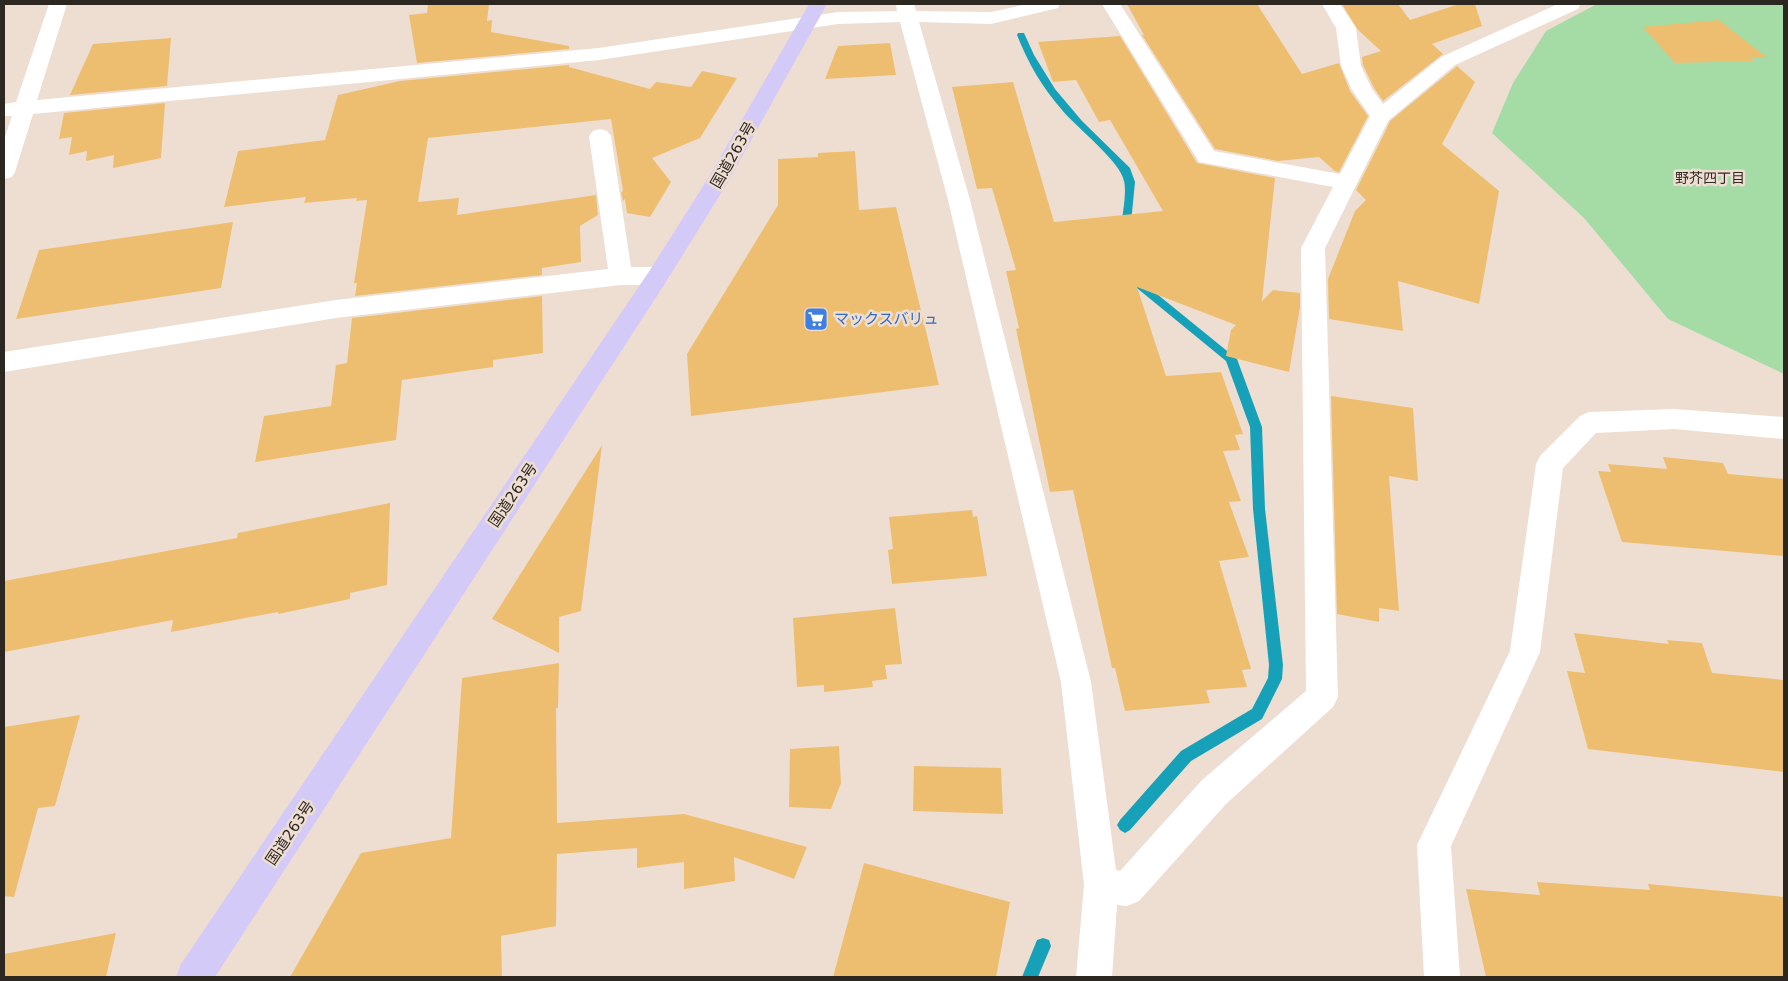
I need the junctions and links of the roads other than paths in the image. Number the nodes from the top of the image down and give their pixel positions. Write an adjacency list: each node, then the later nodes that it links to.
1 (58, 4): 8 (street)
2 (1051, 4): 6 (street)
3 (1111, 4): 12 (street)
4 (1331, 4): 9 (street)
5 (1569, 4): 9 (street)
6 (907, 11): 7 (street); 17 (street)
7 (814, 13): 8 (street); 14 (highway, 国道263号)
8 (14, 109): 11 (street)
9 (1381, 116): 12 (street)
10 (600, 136): 13 (street)
11 (4, 172)
12 (1346, 182): 17 (street)
13 (621, 276): 14 (street); 15 (street)
14 (658, 276): 18 (highway, 国道263号)
15 (4, 362)
16 (1784, 428): 20 (street)
17 (1101, 885): 19 (street)
18 (194, 977)
19 (1094, 977)
20 (1442, 977)

